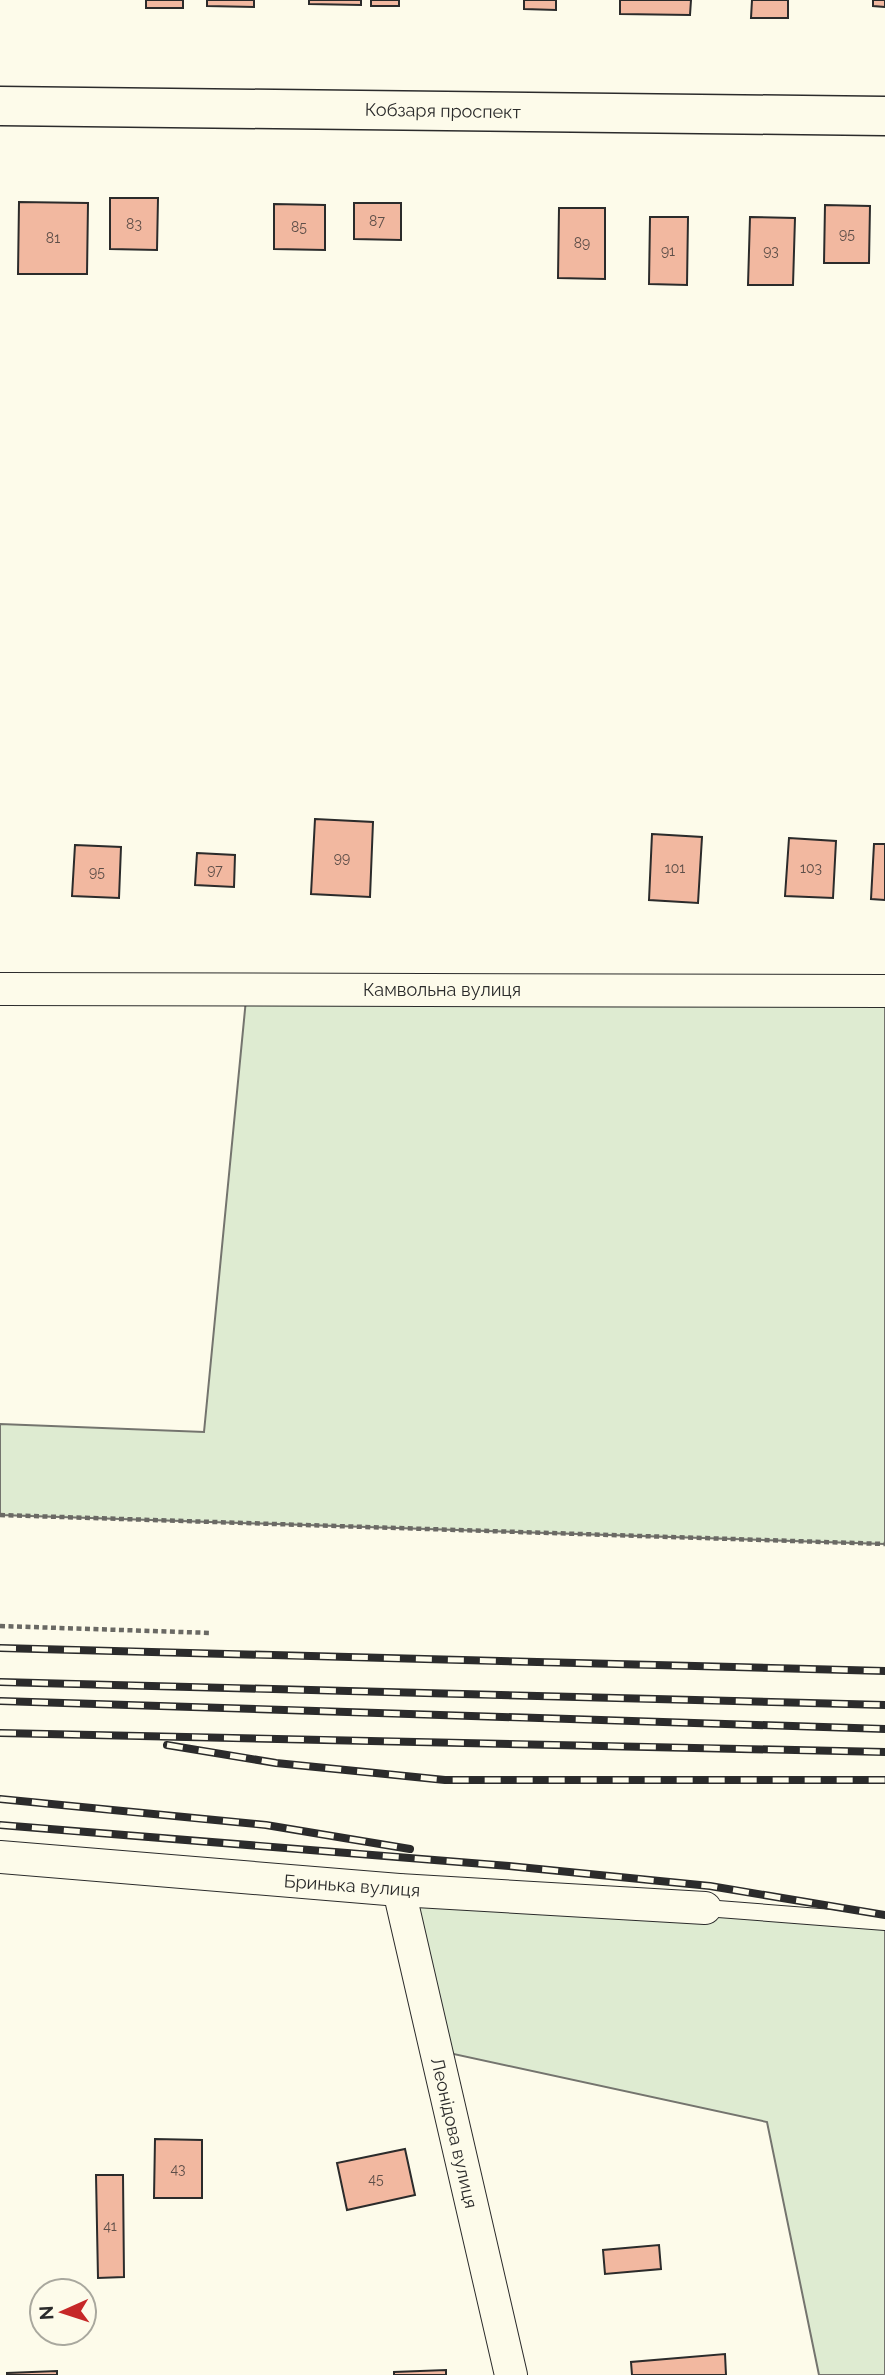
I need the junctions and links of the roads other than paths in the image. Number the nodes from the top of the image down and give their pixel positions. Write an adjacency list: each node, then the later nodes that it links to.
1 (0, 106): 2 (main road, Кобзаря проспект)
2 (885, 116)
3 (0, 989): 4 (street, Камвольна вулиця)
4 (885, 991)
5 (0, 1857): 6 (street, Бринька вулиця)
6 (399, 1890): 7 (street, Бринька вулиця); 9 (street, Леонідова вулиця)
7 (705, 1908): 8 (lane)
8 (885, 1922)
9 (511, 2375)

